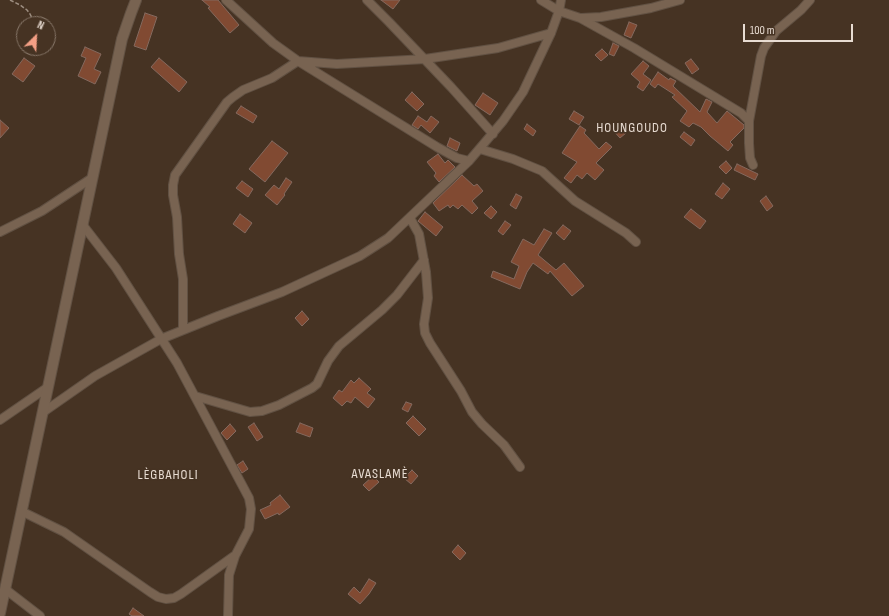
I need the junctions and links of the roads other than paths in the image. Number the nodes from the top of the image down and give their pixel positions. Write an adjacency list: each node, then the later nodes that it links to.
1 (136, 0): 18 (street)
2 (226, 0): 12 (street)
3 (367, 0): 11 (street)
4 (541, 0): 8 (street)
5 (561, 0): 8 (street)
6 (680, 0): 9 (street)
7 (810, 0): 13 (street)
8 (559, 11): 9 (street); 10 (street)
9 (580, 18): 13 (street)
10 (551, 33): 11 (street); 14 (street)
11 (425, 59): 12 (street); 14 (street)
12 (298, 61): 16 (street); 24 (street)
13 (749, 121): 17 (street)
14 (493, 134): 15 (street)
15 (480, 149): 16 (street); 22 (street)
16 (469, 161): 19 (street)
17 (753, 165)
18 (92, 178): 20 (street); 21 (street)
19 (410, 218): 23 (street); 24 (street)
20 (82, 224): 25 (street); 26 (street)
21 (0, 232)
22 (636, 242)
23 (424, 260): 27 (street); 30 (street)
24 (183, 330): 25 (street)
25 (162, 339): 27 (street); 28 (street)
26 (48, 387): 28 (street); 29 (street)
27 (194, 396): 32 (street)
28 (42, 413): 31 (street)
29 (0, 420)
30 (520, 467)
31 (22, 511): 32 (street); 33 (street)
32 (235, 556): 36 (street)
33 (3, 593): 34 (street); 35 (street)
34 (0, 613)
35 (40, 616)
36 (228, 616)

